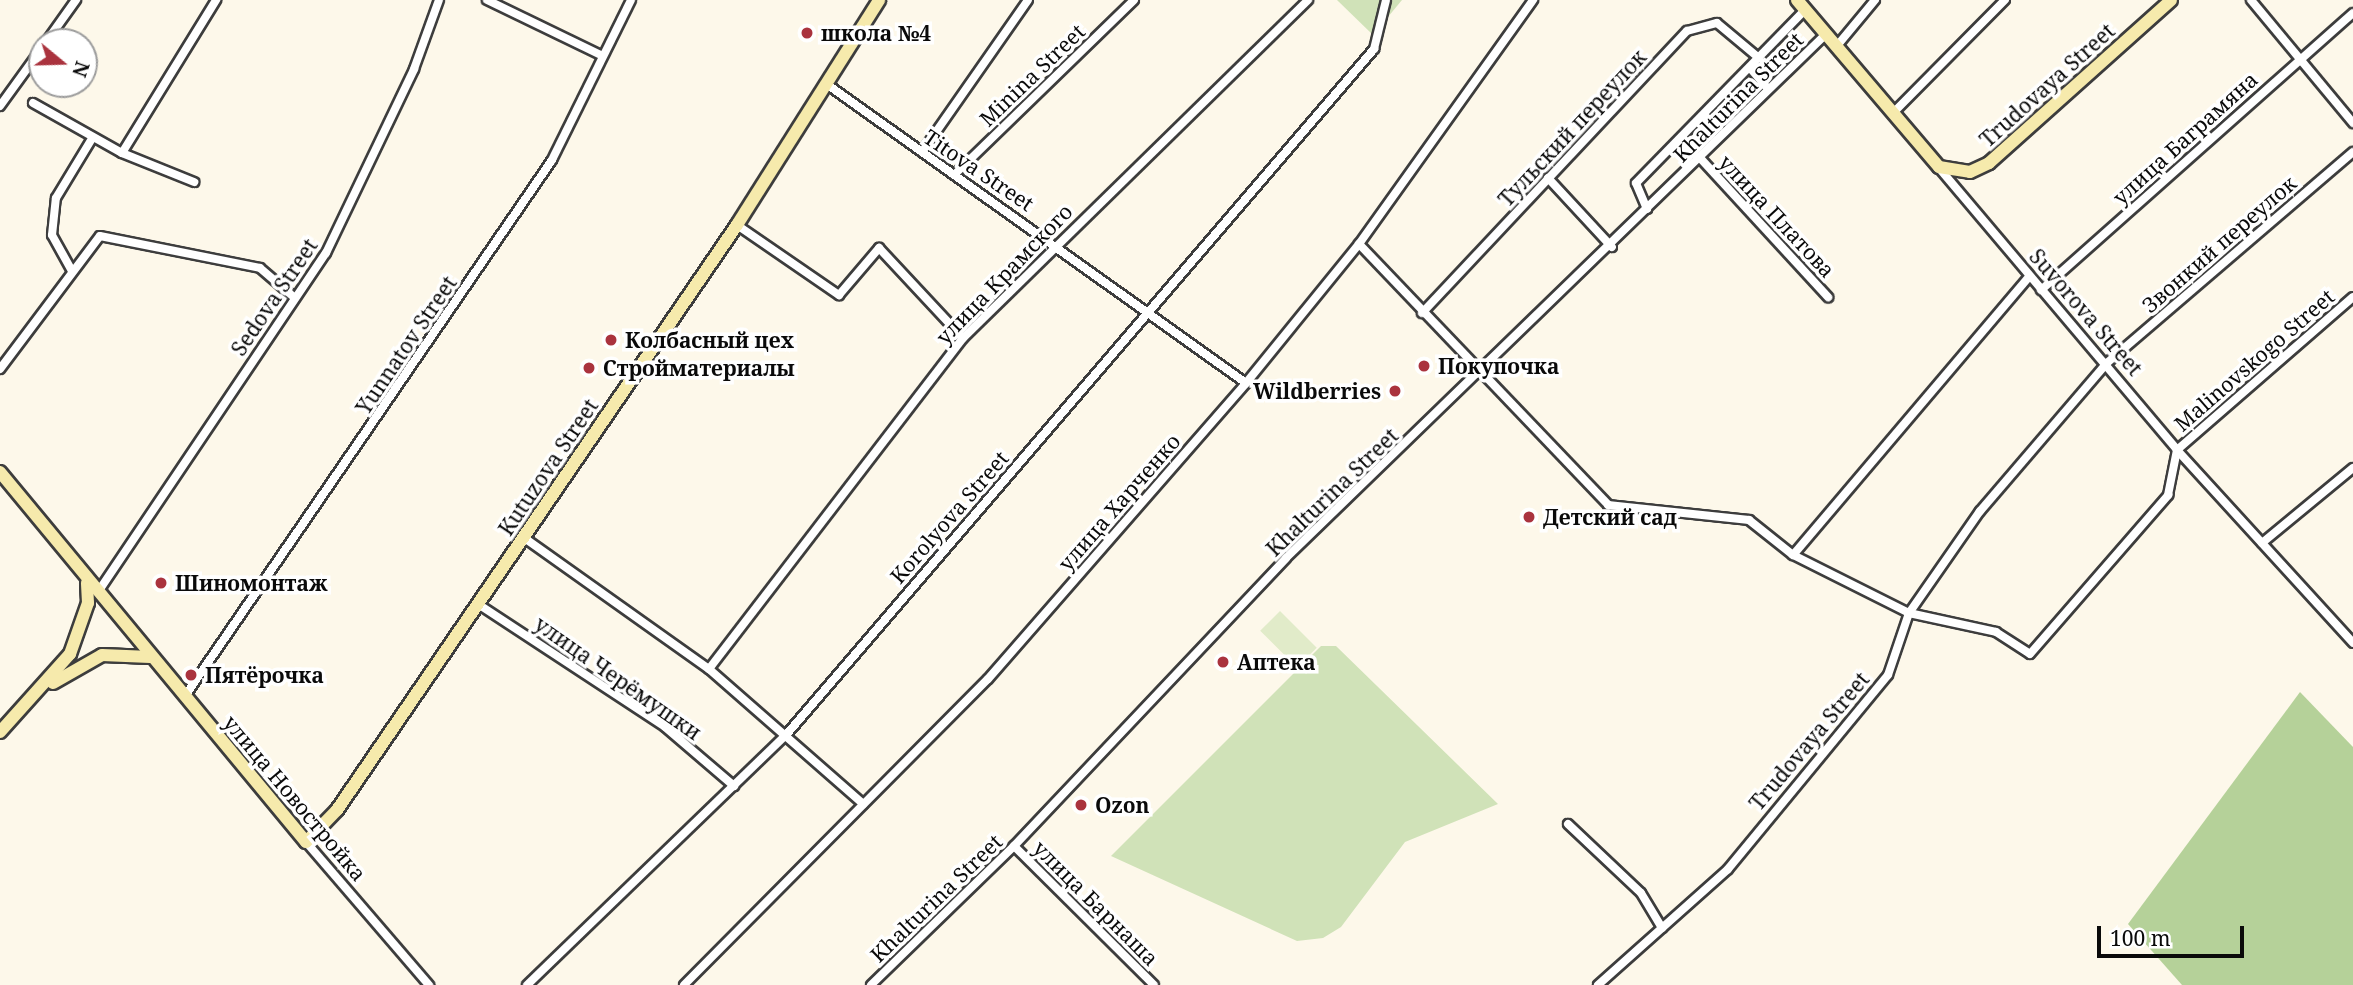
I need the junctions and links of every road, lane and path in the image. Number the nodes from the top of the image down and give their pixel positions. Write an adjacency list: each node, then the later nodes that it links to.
1 (76, 0): 18 (street)
2 (216, 0): 35 (street)
3 (439, 0): 51 (street, Sedova Street)
4 (487, 0): 21 (street)
5 (631, 0): 21 (street, Yunnatov Street)
6 (879, 0): 26 (main road, Kutuzova Street)
7 (1028, 0): 33 (street)
8 (1134, 0): 38 (street, Minina Street)
9 (1308, 0): 43 (street, улица Крамского)
10 (1386, 0): 52 (street, Korolyova Street)
11 (1533, 0): 44 (street, улица Харченко)
12 (1875, 0): 20 (street)
13 (2005, 0): 30 (street)
14 (2171, 0): 37 (main road, Trudovaya Street)
15 (2250, 0): 22 (street)
16 (1801, 5): 19 (main road, Suvorova Street); 23 (street)
17 (2353, 13): 22 (street, улица Баграмяна)
18 (56, 28)
19 (1826, 34): 20 (main road, Suvorova Street); 27 (street, Khalturina Street)
20 (1836, 47): 30 (main road, Suvorova Street)
21 (601, 55): 73 (street, Yunnatov Street)
22 (2303, 56): 31 (street); 48 (street, улица Баграмяна)
23 (1759, 58): 25 (street); 39 (street, Тульский переулок)
24 (28, 67): 29 (street)
25 (1750, 68): 27 (street); 41 (street)
26 (828, 85): 33 (street, Titova Street); 42 (main road, Kutuzova Street)
27 (1768, 89): 36 (street, Khalturina Street)
28 (33, 103): 32 (street)
29 (0, 106)
30 (1894, 113): 37 (main road, Suvorova Street)
31 (2353, 123)
32 (93, 137): 35 (street); 46 (street)
33 (922, 152): 38 (street, Titova Street)
34 (2353, 152): 55 (street, Звонкий переулок)
35 (122, 153): 40 (street)
36 (1701, 159): 41 (street, Khalturina Street); 49 (street, улица Платова)
37 (1939, 167): 47 (street, Suvorova Street)
38 (954, 175): 43 (street, Titova Street)
39 (1548, 178): 45 (street); 53 (street, Тульский переулок)
40 (194, 182)
41 (1647, 209): 45 (street, Khalturina Street)
42 (737, 225): 54 (street); 62 (main road, Kutuzova Street)
43 (1056, 243): 52 (street, Titova Street); 54 (street, улица Крамского)
44 (1359, 244): 53 (street); 58 (street, улица Харченко)
45 (1612, 247): 57 (street, Khalturina Street)
46 (72, 271): 51 (street); 56 (street)
47 (2029, 277): 48 (street, Suvorova Street); 64 (street)
48 (2041, 290): 55 (street, Suvorova Street)
49 (1828, 297)
50 (2353, 297): 59 (street, Malinovskogo Street)
51 (295, 298): 66 (street, Sedova Street)
52 (1149, 312): 58 (street, Titova Street); 75 (street, Korolyova Street)
53 (1422, 313): 57 (street)
54 (963, 338): 71 (street, улица Крамского)
55 (2107, 363): 59 (street, Suvorova Street); 68 (street, Звонкий переулок)
56 (0, 369)
57 (1480, 375): 64 (street); 80 (street, Khalturina Street)
58 (1246, 383): 77 (street, улица Харченко)
59 (2177, 450): 63 (street, Suvorova Street); 68 (street)
60 (2353, 468): 63 (street)
61 (0, 472): 65 (main road, улица Новостройка)
62 (523, 537): 67 (main road, Kutuzova Street); 71 (street)
63 (2262, 543): 69 (street, Suvorova Street)
64 (1793, 555): 68 (street)
65 (87, 583): 66 (main road, улица Новостройка); 72 (main road)
66 (98, 592): 70 (main road, улица Новостройка)
67 (478, 604): 76 (street, улица Черёмушки); 79 (main road, Kutuzova Street)
68 (1909, 613): 81 (street, Trudovaya Street)
69 (2353, 643)
70 (150, 657): 72 (main road); 73 (main road, улица Новостройка)
71 (709, 669): 75 (street)
72 (47, 687): 74 (main road)
73 (185, 696): 79 (main road, улица Новостройка)
74 (0, 732)
75 (786, 735): 76 (street, Korolyova Street); 77 (street)
76 (734, 786): 84 (street, Korolyova Street)
77 (863, 804): 85 (street, улица Харченко)
78 (1568, 824): 81 (street)
79 (306, 842): 83 (street, улица Новостройка)
80 (1014, 846): 82 (street, Khalturina Street); 86 (street, улица Барнаша)
81 (1662, 928): 87 (street, Trudovaya Street)
82 (874, 984)
83 (429, 985)
84 (527, 985)
85 (684, 985)
86 (1154, 985)
87 (1598, 985)

